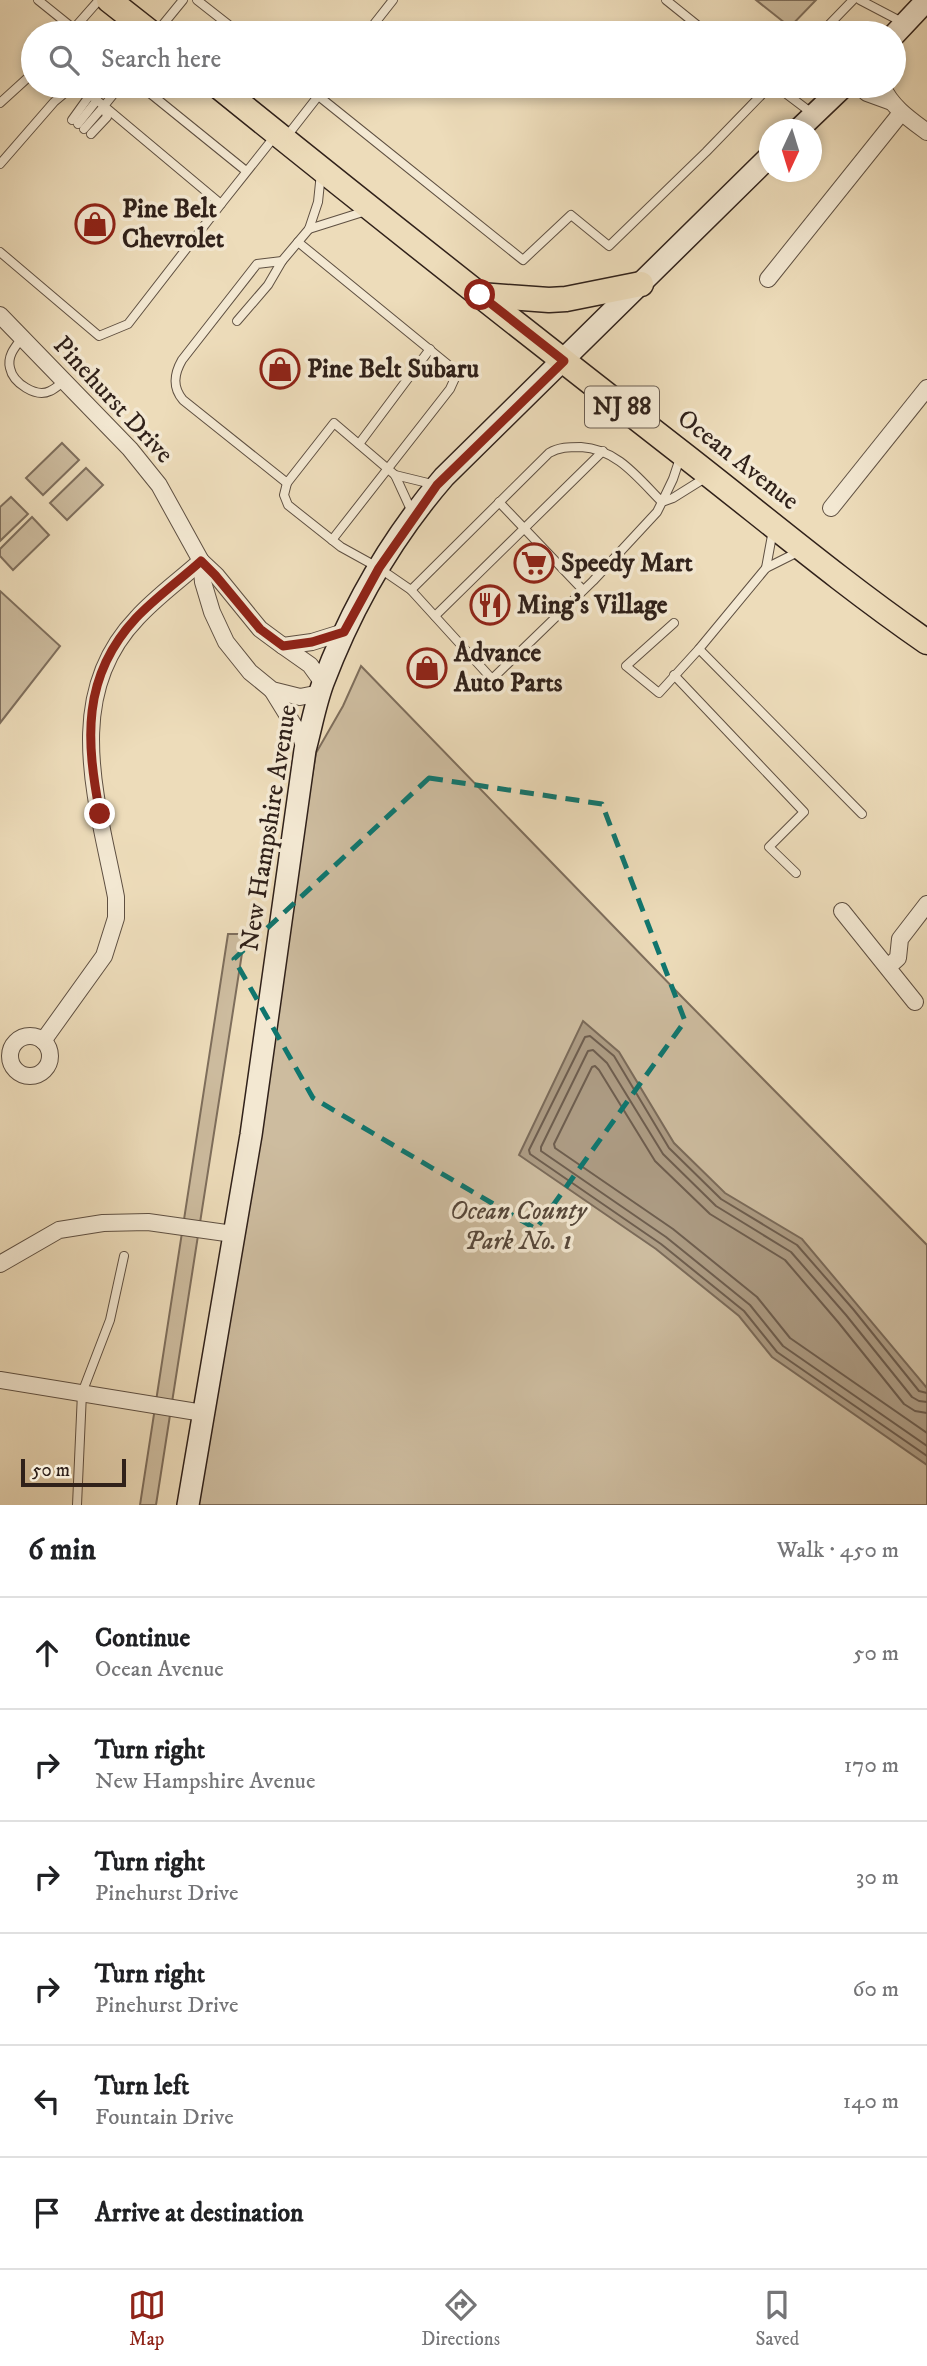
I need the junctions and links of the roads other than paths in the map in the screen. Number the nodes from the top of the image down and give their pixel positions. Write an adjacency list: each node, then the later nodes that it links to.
1 (38, 0): 11 (lane)
2 (99, 0): 12 (lane)
3 (109, 0): 13 (main road)
4 (183, 0): 14 (lane)
5 (197, 0): 15 (lane)
6 (393, 0): 16 (lane)
7 (666, 0): 17 (lane)
8 (853, 0): 18 (lane)
9 (860, 0): 19 (lane)
10 (927, 1): 20 (main road)
11 (61, 21)
12 (81, 21)
13 (136, 21)
14 (166, 21)
15 (224, 21)
16 (376, 21)
17 (692, 21)
18 (833, 21)
19 (888, 21)
20 (906, 22)
21 (21, 84): 33 (lane)
22 (59, 98): 40 (lane)
23 (94, 98): 34 (lane)
24 (106, 98): 34 (lane)
25 (156, 98): 43 (lane)
26 (233, 98): 39 (main road, Ocean Avenue / NJ 88)
27 (316, 98): 39 (lane)
28 (320, 98): 29 (lane)
29 (758, 98)
30 (792, 98): 36 (lane)
31 (831, 98): 36 (main road)
32 (890, 98): 35 (street)
33 (0, 103)
34 (100, 103): 34 (lane); 44 (lane)
35 (901, 113): 38 (street); 50 (street)
36 (814, 114): 37 (main road)
37 (809, 119)
38 (927, 132)
39 (281, 136): 42 (main road, Ocean Avenue / NJ 88); 43 (lane)
40 (0, 164)
41 (759, 167): 51 (main road, New Hampshire Avenue)
42 (321, 170): 45 (main road, Ocean Avenue / NJ 88); 46 (lane)
43 (246, 171): 44 (lane)
44 (221, 204): 48 (lane)
45 (373, 209): 46 (lane); 52 (main road, Ocean Avenue / NJ 88)
46 (309, 229): 47 (lane)
47 (298, 242): 49 (lane); 56 (lane)
48 (0, 252)
49 (282, 261): 54 (lane); 65 (lane)
50 (768, 279)
51 (641, 284): 52 (main road); 57 (main road, New Hampshire Avenue)
52 (480, 295): 57 (main road, Ocean Avenue / NJ 88)
53 (0, 315): 55 (street, Pinehurst Drive)
54 (237, 321)
55 (22, 338): 58 (street, Pinehurst Drive); 58 (lane)
56 (430, 349): 60 (lane); 63 (lane)
57 (564, 361): 62 (main road, Ocean Avenue / NJ 88); 66 (main road, New Hampshire Avenue)
58 (64, 381): 75 (street, Pinehurst Drive)
59 (927, 388): 69 (street)
60 (359, 444): 63 (lane); 65 (lane)
61 (603, 451): 67 (lane); 68 (lane); 72 (lane)
62 (681, 453): 64 (main road, Ocean Avenue / NJ 88); 68 (lane)
63 (392, 472): 66 (lane); 70 (lane); 73 (lane)
64 (709, 476): 68 (lane); 71 (main road, Ocean Avenue / NJ 88)
65 (287, 483): 73 (lane)
66 (437, 485): 70 (main road, New Hampshire Avenue)
67 (499, 502): 72 (lane); 79 (lane)
68 (662, 502): 80 (lane)
69 (831, 508)
70 (414, 516): 76 (main road, New Hampshire Avenue)
71 (773, 527): 74 (main road, Ocean Avenue / NJ 88); 77 (lane)
72 (524, 528): 80 (lane); 82 (lane)
73 (332, 540): 76 (lane)
74 (803, 549): 77 (lane); 85 (main road, Ocean Avenue / NJ 88)
75 (201, 561): 78 (street, Pinehurst Drive); 81 (street, Pinehurst Drive); 98 (street)
76 (379, 568): 79 (lane); 84 (main road, New Hampshire Avenue)
77 (766, 568): 87 (lane)
78 (227, 589): 81 (street); 86 (street, Pinehurst Drive)
79 (411, 590): 82 (lane)
80 (583, 590): 82 (lane)
81 (208, 600): 90 (street, Pinehurst Drive)
82 (435, 616)
83 (674, 623): 88 (lane)
84 (344, 632): 86 (street); 89 (main road, New Hampshire Avenue)
85 (927, 642)
86 (283, 646): 89 (street, Pinehurst Drive)
87 (699, 649): 88 (lane); 92 (lane)
88 (674, 675): 93 (lane)
89 (321, 688): 90 (street); 91 (main road, New Hampshire Avenue)
90 (272, 690): 91 (street, Pinehurst Drive)
91 (305, 751): 99 (main road, New Hampshire Avenue)
92 (862, 814)
93 (796, 873)
94 (927, 904): 96 (street)
95 (842, 911): 96 (street)
96 (888, 968): 97 (street)
97 (915, 1002)
98 (43, 1041)
99 (233, 1234): 101 (street); 104 (main road, New Hampshire Avenue)
100 (124, 1256): 103 (lane)
101 (0, 1264)
102 (0, 1380): 103 (street)
103 (82, 1393): 104 (street); 105 (lane)
104 (203, 1412): 106 (main road, New Hampshire Avenue)
105 (77, 1505)
106 (188, 1505)

